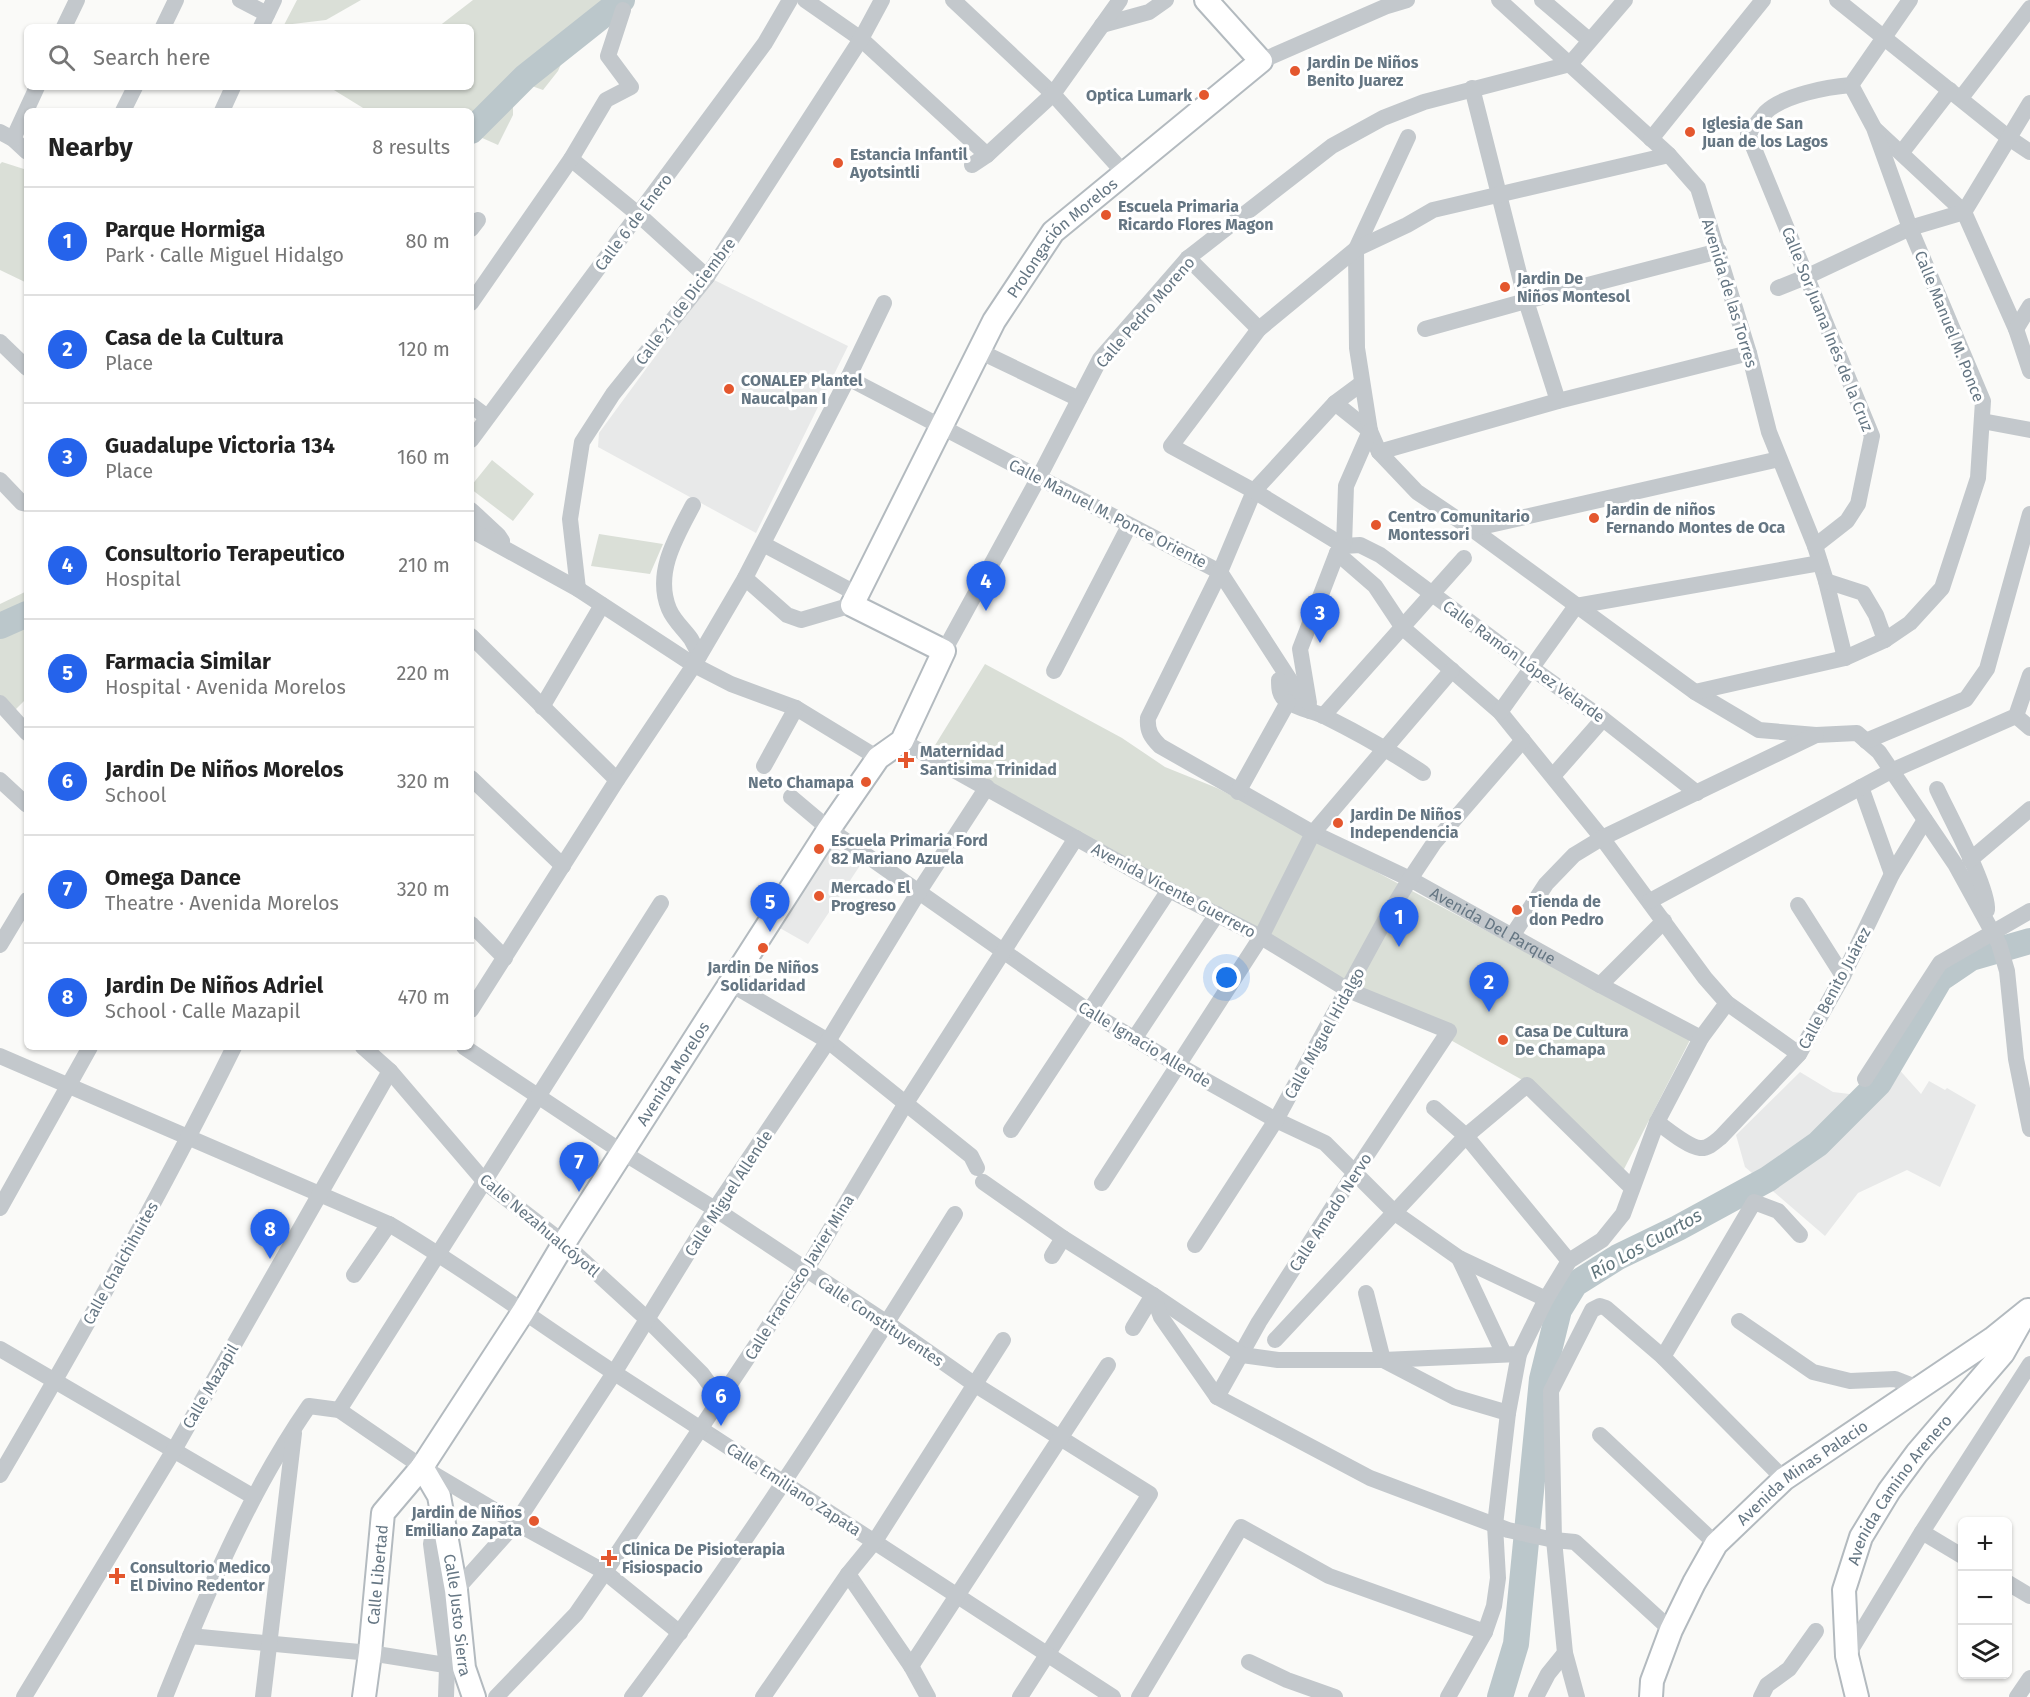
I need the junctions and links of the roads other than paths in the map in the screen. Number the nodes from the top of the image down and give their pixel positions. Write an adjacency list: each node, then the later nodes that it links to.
1 (77, 0): 21 (street)
2 (176, 0): 22 (street)
3 (240, 0): 20 (street)
4 (790, 0): 54 (street, Calle 6 de Enero)
5 (805, 0): 25 (street)
6 (882, 0): 25 (street, Calle 21 de Diciembre)
7 (953, 0): 34 (street)
8 (1120, 0): 23 (street)
9 (1166, 0): 23 (street)
10 (1206, 0): 27 (main road)
11 (1407, 0): 27 (street, Prolongación Morelos)
12 (1499, 0): 28 (street, Avenida de las Torres)
13 (1542, 0): 26 (street)
14 (1625, 0): 26 (street)
15 (1763, 0): 43 (street)
16 (1837, 0): 24 (street)
17 (1910, 0): 24 (street)
18 (2030, 8): 35 (street)
19 (623, 10): 49 (street)
20 (267, 14)
21 (65, 24)
22 (164, 24)
23 (1102, 25): 34 (street)
24 (1884, 36): 29 (street); 35 (street)
25 (861, 39): 47 (street); 60 (street, Calle 21 de Diciembre)
26 (1590, 40): 28 (street)
27 (1261, 61): 51 (main road, Prolongación Morelos)
28 (1570, 64): 30 (street, Calle Pedro Moreno); 43 (street, Avenida de las Torres)
29 (1851, 85): 39 (street, Calle Manuel M. Ponce); 59 (street, Calle Sor Juana Inés de la Cruz)
30 (1472, 88): 52 (street); 58 (street, Calle Pedro Moreno)
31 (35, 90): 40 (street)
32 (134, 90): 37 (street)
33 (232, 90): 38 (street)
34 (1053, 94): 47 (street); 51 (street)
35 (1955, 94): 42 (street); 45 (street)
36 (2030, 103): 42 (street)
37 (124, 108)
38 (223, 108)
39 (1874, 128): 45 (street); 55 (street, Calle Manuel M. Ponce)
40 (6, 135): 44 (street)
41 (1408, 137): 56 (street)
42 (2009, 138): 46 (street); 53 (street)
43 (1651, 139): 48 (street, Avenida de las Torres)
44 (24, 150)
45 (1902, 152): 53 (street)
46 (2030, 152)
47 (987, 155): 50 (street)
48 (1669, 155): 52 (street); 57 (street, Avenida de las Torres)
49 (571, 159): 54 (street); 62 (street)
50 (972, 165)
51 (1124, 173): 70 (main road, Prolongación Morelos)
52 (1499, 195): 56 (street); 63 (street)
53 (1964, 212): 55 (street); 68 (street)
54 (639, 215): 60 (street); 80 (street, Calle 6 de Enero)
55 (1910, 228): 59 (street); 81 (street, Calle Manuel M. Ponce)
56 (1356, 249): 66 (street); 75 (street)
57 (1719, 251): 63 (street); 71 (street, Avenida de las Torres)
58 (1188, 258): 66 (street); 76 (street, Calle Pedro Moreno)
59 (1808, 276): 61 (street); 99 (street, Calle Sor Juana Inés de la Cruz)
60 (707, 277): 108 (street, Calle 21 de Diciembre)
61 (1778, 288)
62 (474, 299)
63 (1526, 301): 67 (street); 77 (street)
64 (884, 303): 74 (street)
65 (2030, 306): 68 (street)
66 (1259, 329): 90 (street)
67 (1425, 329)
68 (2016, 329): 73 (street)
69 (0, 342): 72 (street)
70 (979, 351): 76 (street); 82 (main road, Prolongación Morelos)
71 (1749, 353): 77 (street); 87 (street, Avenida de las Torres)
72 (24, 365)
73 (2030, 371)
74 (848, 378): 82 (street, Calle Manuel M. Ponce Oriente); 98 (street)
75 (1362, 383): 78 (street); 84 (street)
76 (1079, 399): 88 (street, Calle Pedro Moreno)
77 (1558, 401): 86 (street)
78 (1335, 403): 84 (street); 90 (street)
79 (474, 407): 80 (street)
80 (487, 417): 85 (street, Calle 6 de Enero)
81 (1982, 421): 83 (street); 115 (street, Calle Manuel M. Ponce)
82 (942, 428): 88 (street, Calle Manuel M. Ponce Oriente); 110 (main road, Prolongación Morelos)
83 (2030, 430)
84 (1370, 431): 86 (street); 101 (street)
85 (474, 436)
86 (1379, 452): 96 (street)
87 (1779, 459): 96 (street); 99 (street, Avenida de las Torres)
88 (1039, 477): 95 (street, Calle Manuel M. Ponce Oriente); 116 (street, Calle Pedro Moreno)
89 (0, 480): 91 (street)
90 (1254, 491): 101 (street); 105 (street)
91 (24, 503)
92 (693, 505): 118 (street)
93 (474, 513): 100 (street)
94 (2030, 514): 102 (street)
95 (1129, 526): 105 (street, Calle Manuel M. Ponce Oriente); 121 (street)
96 (1472, 529): 112 (street)
97 (474, 532): 100 (street)
98 (763, 544): 106 (street); 110 (street)
99 (1815, 546): 104 (street, Avenida de las Torres)
100 (508, 550): 108 (street)
101 (1340, 550): 109 (street, Calle Ramón López Velarde); 113 (street); 129 (street)
102 (2024, 557): 137 (street)
103 (1464, 558): 109 (street)
104 (1820, 563): 107 (street, Avenida de las Torres); 112 (street)
105 (1220, 572): 129 (street, Calle Manuel M. Ponce Oriente); 150 (street, Avenida Del Parque)
106 (745, 578): 110 (street); 118 (street)
107 (1826, 581): 115 (street); 117 (street, Avenida de las Torres)
108 (578, 589): 111 (street)
109 (1433, 595): 113 (street); 119 (street, Calle Ramón López Velarde)
110 (855, 600): 116 (main road)
111 (602, 605): 118 (street); 126 (street)
112 (1576, 606): 119 (street); 123 (street)
113 (1403, 628): 120 (street); 129 (street)
114 (474, 639): 126 (street)
115 (1885, 640): 117 (street, Calle Manuel M. Ponce)
116 (944, 651): 135 (main road, Avenida Morelos)
117 (1845, 658): 123 (street, Calle Manuel M. Ponce)
118 (697, 660): 127 (street); 145 (street)
119 (1533, 669): 128 (street); 131 (street, Calle Ramón López Velarde)
120 (1452, 670): 128 (street); 138 (street)
121 (1054, 671)
122 (2030, 675): 130 (street)
123 (1695, 692): 134 (street)
124 (1288, 702): 129 (street); 129 (street); 150 (street)
125 (0, 703): 133 (street)
126 (542, 707): 145 (street)
127 (796, 708): 139 (street); 140 (street)
128 (1500, 712): 136 (street)
129 (1317, 713): 138 (street)
130 (2016, 716): 132 (street); 141 (street)
131 (1603, 718): 143 (street); 151 (street, Calle Ramón López Velarde)
132 (2030, 728)
133 (24, 730)
134 (1816, 735): 137 (street); 151 (street)
135 (902, 741): 139 (main road, Avenida Morelos); 147 (street, Avenida Vicente Guerrero)
136 (1523, 741): 143 (street); 163 (street, Calle Miguel Hidalgo)
137 (1866, 741): 141 (street)
138 (1384, 747): 142 (street); 157 (street)
139 (878, 758): 156 (main road, Avenida Morelos)
140 (764, 766)
141 (1891, 771): 148 (street); 155 (street)
142 (1423, 773)
143 (1553, 776): 159 (street)
144 (0, 780): 153 (street)
145 (617, 780): 161 (street)
146 (474, 781): 161 (street)
147 (987, 787): 158 (street, Avenida Vicente Guerrero); 165 (street, Calle Miguel Allende)
148 (1862, 787): 162 (street); 166 (street)
149 (1937, 789): 160 (street)
150 (1238, 792): 157 (street, Avenida Del Parque)
151 (1697, 794): 159 (street)
152 (791, 797): 156 (street, Calle Ignacio Allende)
153 (24, 802)
154 (2030, 809): 160 (street)
155 (1925, 820): 162 (street, Calle Benito Juárez); 174 (street)
156 (829, 829): 165 (street, Calle Ignacio Allende); 181 (main road, Avenida Morelos)
157 (1313, 833): 163 (street, Avenida Del Parque); 176 (street)
158 (1076, 838): 164 (street, Avenida Vicente Guerrero); 178 (street, Calle Francisco Javier Mina)
159 (1602, 838): 166 (street); 175 (street)
160 (1970, 860): 174 (street)
161 (563, 866): 179 (street)
162 (1892, 874): 180 (street, Calle Benito Juárez)
163 (1410, 879): 175 (street, Avenida Del Parque); 183 (street, Calle Miguel Hidalgo)
164 (1169, 890): 171 (street, Avenida Vicente Guerrero); 186 (street)
165 (918, 893): 178 (street, Calle Ignacio Allende); 190 (street, Calle Miguel Allende)
166 (1650, 901): 172 (street)
167 (661, 903): 202 (street)
168 (24, 905): 177 (street)
169 (1798, 905): 180 (street)
170 (2030, 911): 174 (street)
171 (1217, 914): 176 (street, Avenida Vicente Guerrero); 189 (street)
172 (1664, 921): 182 (street); 184 (street)
173 (474, 927): 179 (street)
174 (1993, 932): 199 (street); 200 (street)
175 (1512, 936): 182 (street, Avenida Del Parque)
176 (1261, 937): 183 (street, Avenida Vicente Guerrero); 197 (street)
177 (0, 945)
178 (1003, 951): 186 (street, Calle Ignacio Allende); 203 (street, Calle Francisco Javier Mina)
179 (505, 958): 185 (street)
180 (1843, 976): 195 (street, Calle Benito Juárez)
181 (730, 984): 190 (street); 211 (main road, Avenida Morelos)
182 (1600, 985): 188 (street, Avenida Del Parque)
183 (1348, 990): 187 (street, Avenida Vicente Guerrero); 205 (street, Calle Miguel Hidalgo)
184 (1727, 1003): 188 (street); 195 (street)
185 (474, 1005)
186 (1089, 1012): 189 (street, Calle Ignacio Allende); 208 (street)
187 (1449, 1031): 212 (street, Calle Amado Nervo)
188 (1701, 1038): 206 (street)
189 (1134, 1039): 197 (street, Calle Ignacio Allende)
190 (828, 1041): 203 (street); 218 (street, Calle Miguel Allende)
191 (88, 1050): 201 (street)
192 (233, 1050): 210 (street, Calle Chalchihuites)
193 (366, 1050): 198 (street, Calle Nezahualcóyotl)
194 (468, 1050): 202 (street, Calle Constituyentes)
195 (1799, 1054): 206 (street, Calle Benito Juárez)
196 (0, 1056): 201 (street, Calle Emiliano Zapata)
197 (1178, 1065): 205 (street, Calle Ignacio Allende); 214 (street)
198 (390, 1071): 213 (street, Calle Nezahualcóyotl); 216 (street, Calle Mazapil)
199 (1865, 1079)
200 (2025, 1082): 207 (street)
201 (70, 1085): 210 (street, Calle Emiliano Zapata); 217 (street)
202 (537, 1097): 211 (street, Calle Constituyentes); 213 (street)
203 (906, 1103): 223 (street); 230 (street, Calle Francisco Javier Mina)
204 (1434, 1108): 209 (street)
205 (1276, 1120): 212 (street, Calle Ignacio Allende); 225 (street, Calle Miguel Hidalgo)
206 (1657, 1122): 215 (street)
207 (2030, 1129)
208 (1011, 1130)
209 (1466, 1136): 215 (street); 219 (street); 229 (street)
210 (189, 1138): 216 (street, Calle Emiliano Zapata); 251 (street, Calle Chalchihuites)
211 (622, 1152): 218 (street, Calle Constituyentes); 224 (main road, Avenida Morelos)
212 (1353, 1174): 219 (street, Calle Ignacio Allende); 245 (street, Calle Amado Nervo)
213 (485, 1182): 224 (street, Calle Nezahualcóyotl); 226 (street)
214 (1102, 1183)
215 (1632, 1188): 229 (street)
216 (319, 1193): 221 (street, Calle Emiliano Zapata); 262 (street, Calle Mazapil)
217 (0, 1208)
218 (715, 1209): 230 (street, Calle Constituyentes); 237 (street, Calle Miguel Allende)
219 (1395, 1213): 228 (street, Calle Ignacio Allende); 242 (street)
220 (955, 1215): 239 (street)
221 (389, 1224): 226 (street, Calle Emiliano Zapata); 231 (street)
222 (1800, 1235): 246 (street)
223 (1063, 1238): 227 (street); 233 (street)
224 (564, 1243): 236 (main road, Avenida Morelos); 237 (street, Calle Nezahualcóyotl)
225 (1195, 1245)
226 (439, 1253): 236 (street, Calle Emiliano Zapata); 256 (street)
227 (1052, 1256)
228 (1459, 1258): 234 (street, Calle Ignacio Allende); 244 (street, Calle Ignacio Allende)
229 (1569, 1261): 234 (street)
230 (806, 1270): 239 (street, Calle Constituyentes); 255 (street, Calle Francisco Javier Mina)
231 (354, 1275)
232 (1366, 1293): 247 (street)
233 (1153, 1295): 240 (street); 245 (street); 254 (street)
234 (1546, 1299): 244 (street)
235 (2029, 1309): 253 (main road, Avenida Minas Palacio); 291 (main road, Avenida Camino Arenero)
236 (523, 1312): 250 (street, Calle Emiliano Zapata); 263 (main road, Avenida Morelos)
237 (647, 1319): 250 (street, Calle Miguel Allende); 255 (street, Calle Nezahualcóyotl)
238 (1739, 1321): 253 (street)
239 (887, 1323): 252 (street, Calle Constituyentes); 266 (street)
240 (1133, 1328)
241 (1003, 1340): 252 (street)
242 (1275, 1340)
243 (0, 1349): 251 (street)
244 (1511, 1354): 247 (street); 257 (street)
245 (1242, 1355): 247 (street); 254 (street, Calle Amado Nervo)
246 (1663, 1357): 265 (street); 272 (street)
247 (1383, 1360): 257 (street)
248 (2030, 1364): 271 (street)
249 (1108, 1365): 261 (street)
250 (614, 1373): 259 (street, Calle Emiliano Zapata); 269 (street, Calle Miguel Allende)
251 (55, 1382): 262 (street); 264 (street, Calle Chalchihuites)
252 (974, 1384): 261 (street, Calle Constituyentes); 273 (street)
253 (1918, 1388): 265 (main road, Avenida Minas Palacio)
254 (1217, 1397): 270 (street)
255 (720, 1399): 259 (street, Calle Francisco Javier Mina)
256 (339, 1410): 258 (street); 263 (street)
257 (1508, 1413): 270 (street)
258 (295, 1427): 268 (street); 287 (street)
259 (699, 1429): 266 (street, Calle Emiliano Zapata); 276 (street, Calle Francisco Javier Mina)
260 (1600, 1435): 274 (street)
261 (1060, 1437): 280 (street); 290 (street, Calle Constituyentes)
262 (174, 1450): 268 (street); 297 (street, Calle Mazapil)
263 (422, 1467): 267 (main road, Calle Justo Sierra); 269 (street); 288 (main road, Calle Libertad)
264 (0, 1475)
265 (1784, 1479): 274 (main road, Avenida Minas Palacio)
266 (784, 1482): 273 (street, Calle Emiliano Zapata); 285 (street)
267 (439, 1496): 279 (main road, Calle Justo Sierra); 294 (street, Calle Justo Sierra)
268 (254, 1497): 286 (street)
269 (516, 1523): 276 (street); 279 (street, Calle Miguel Allende)
270 (1502, 1527): 272 (street); 284 (street)
271 (1922, 1532): 275 (street); 291 (street)
272 (1547, 1538): 282 (street); 289 (street)
273 (875, 1541): 277 (street); 280 (street, Calle Emiliano Zapata)
274 (1716, 1544): 282 (main road, Avenida Minas Palacio)
275 (1958, 1554)
276 (605, 1572): 285 (street); 303 (street, Calle Francisco Javier Mina)
277 (848, 1574): 293 (street); 305 (street)
278 (2012, 1586): 281 (street)
279 (456, 1590): 294 (main road, Calle Justo Sierra)
280 (956, 1596): 290 (street, Calle Emiliano Zapata); 293 (street)
281 (2030, 1596)
282 (1671, 1630): 314 (main road, Avenida Minas Palacio)
283 (1816, 1631): 315 (street)
284 (1485, 1632): 309 (street); 311 (street)
285 (680, 1633): 304 (street)
286 (190, 1636): 287 (street); 298 (street)
287 (270, 1644): 288 (street); 299 (street)
288 (370, 1653): 294 (street); 300 (main road, Calle Libertad)
289 (1565, 1653): 312 (street); 313 (street)
290 (1048, 1654): 307 (street); 308 (street, Calle Emiliano Zapata)
291 (1847, 1656): 316 (main road, Avenida Camino Arenero)
292 (1250, 1662): 296 (street)
293 (911, 1666): 306 (street)
294 (456, 1667): 301 (street, Calle Justo Sierra); 302 (main road, Calle Justo Sierra)
295 (2030, 1678): 317 (street)
296 (1288, 1688): 310 (street)
297 (24, 1697)
298 (165, 1697)
299 (263, 1697)
300 (364, 1697)
301 (446, 1697)
302 (474, 1697)
303 (496, 1697)
304 (632, 1697)
305 (763, 1697)
306 (927, 1697)
307 (1020, 1697)
308 (1113, 1697)
309 (1140, 1697)
310 (1335, 1697)
311 (1448, 1697)
312 (1536, 1697)
313 (1576, 1697)
314 (1651, 1697)
315 (1761, 1697)
316 (1857, 1697)
317 (2018, 1697)

